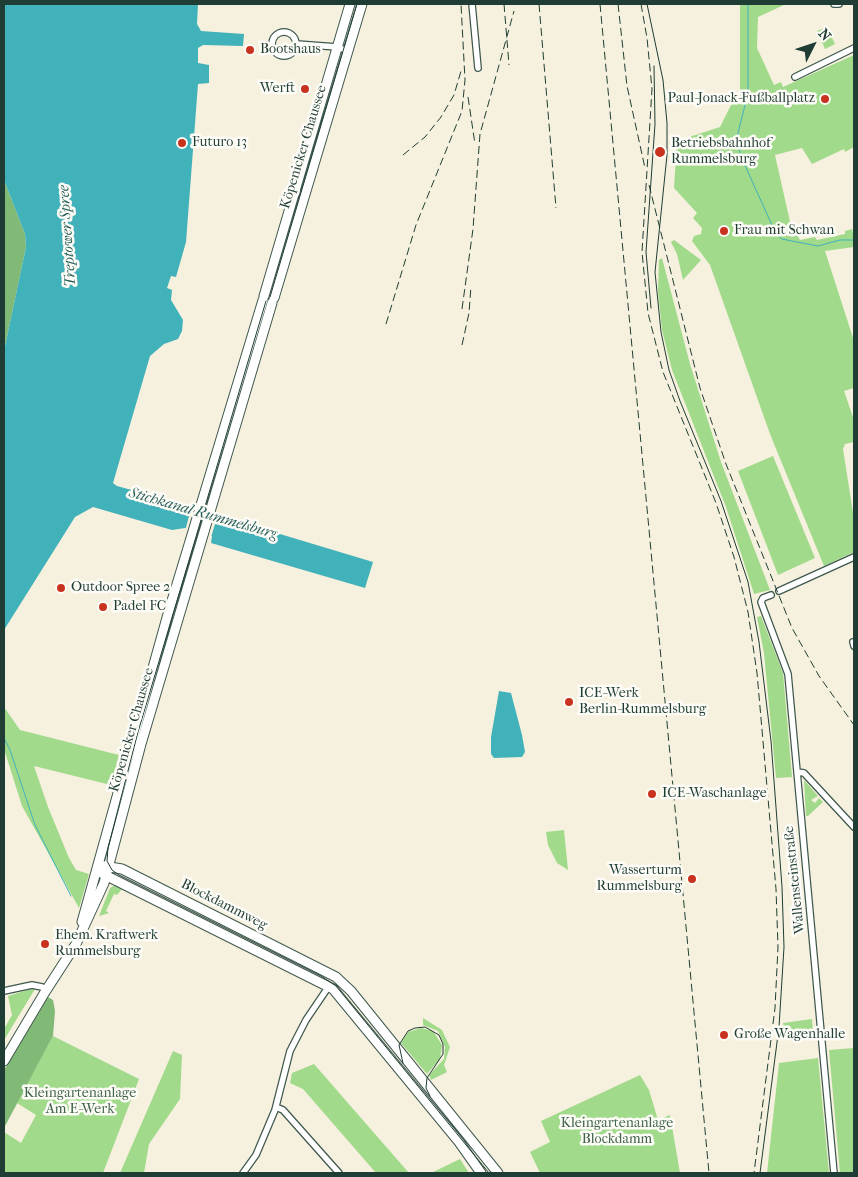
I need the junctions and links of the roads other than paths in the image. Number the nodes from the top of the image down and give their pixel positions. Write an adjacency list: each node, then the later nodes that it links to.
1 (362, 4): 9 (main road, Köpenicker Chaussee)
2 (472, 4): 10 (street)
3 (834, 4): 4 (street)
4 (839, 4)
5 (349, 6): 7 (main road, Köpenicker Chaussee)
6 (297, 44): 6 (street); 7 (street)
7 (337, 47): 9 (street); 12 (main road, Köpenicker Chaussee)
8 (854, 48): 11 (street)
9 (348, 51): 12 (main road, Köpenicker Chaussee)
10 (478, 68)
11 (795, 77)
12 (207, 506): 13 (main road)
13 (195, 544): 19 (main road, Köpenicker Chaussee); 20 (main road, Köpenicker Chaussee)
14 (854, 557): 15 (street)
15 (779, 591)
16 (771, 595): 17 (street, Wallensteinstraße)
17 (798, 772): 18 (street); 33 (street, Wallensteinstraße)
18 (854, 827)
19 (97, 868): 20 (main road, Blockdammweg); 21 (main road, Köpenicker Chaussee)
20 (108, 871): 21 (main road, Köpenicker Chaussee); 22 (main road, Blockdammweg); 23 (main road, Blockdammweg)
21 (87, 919): 24 (main road); 27 (main road)
22 (336, 977): 23 (main road); 32 (main road, Blockdammweg)
23 (329, 986): 28 (street); 31 (main road, Blockdammweg)
24 (42, 987): 25 (street); 26 (main road)
25 (4, 991)
26 (4, 1050)
27 (4, 1061)
28 (276, 1107): 29 (street); 30 (street)
29 (243, 1173)
30 (339, 1173)
31 (482, 1173)
32 (498, 1173)
33 (834, 1173)

